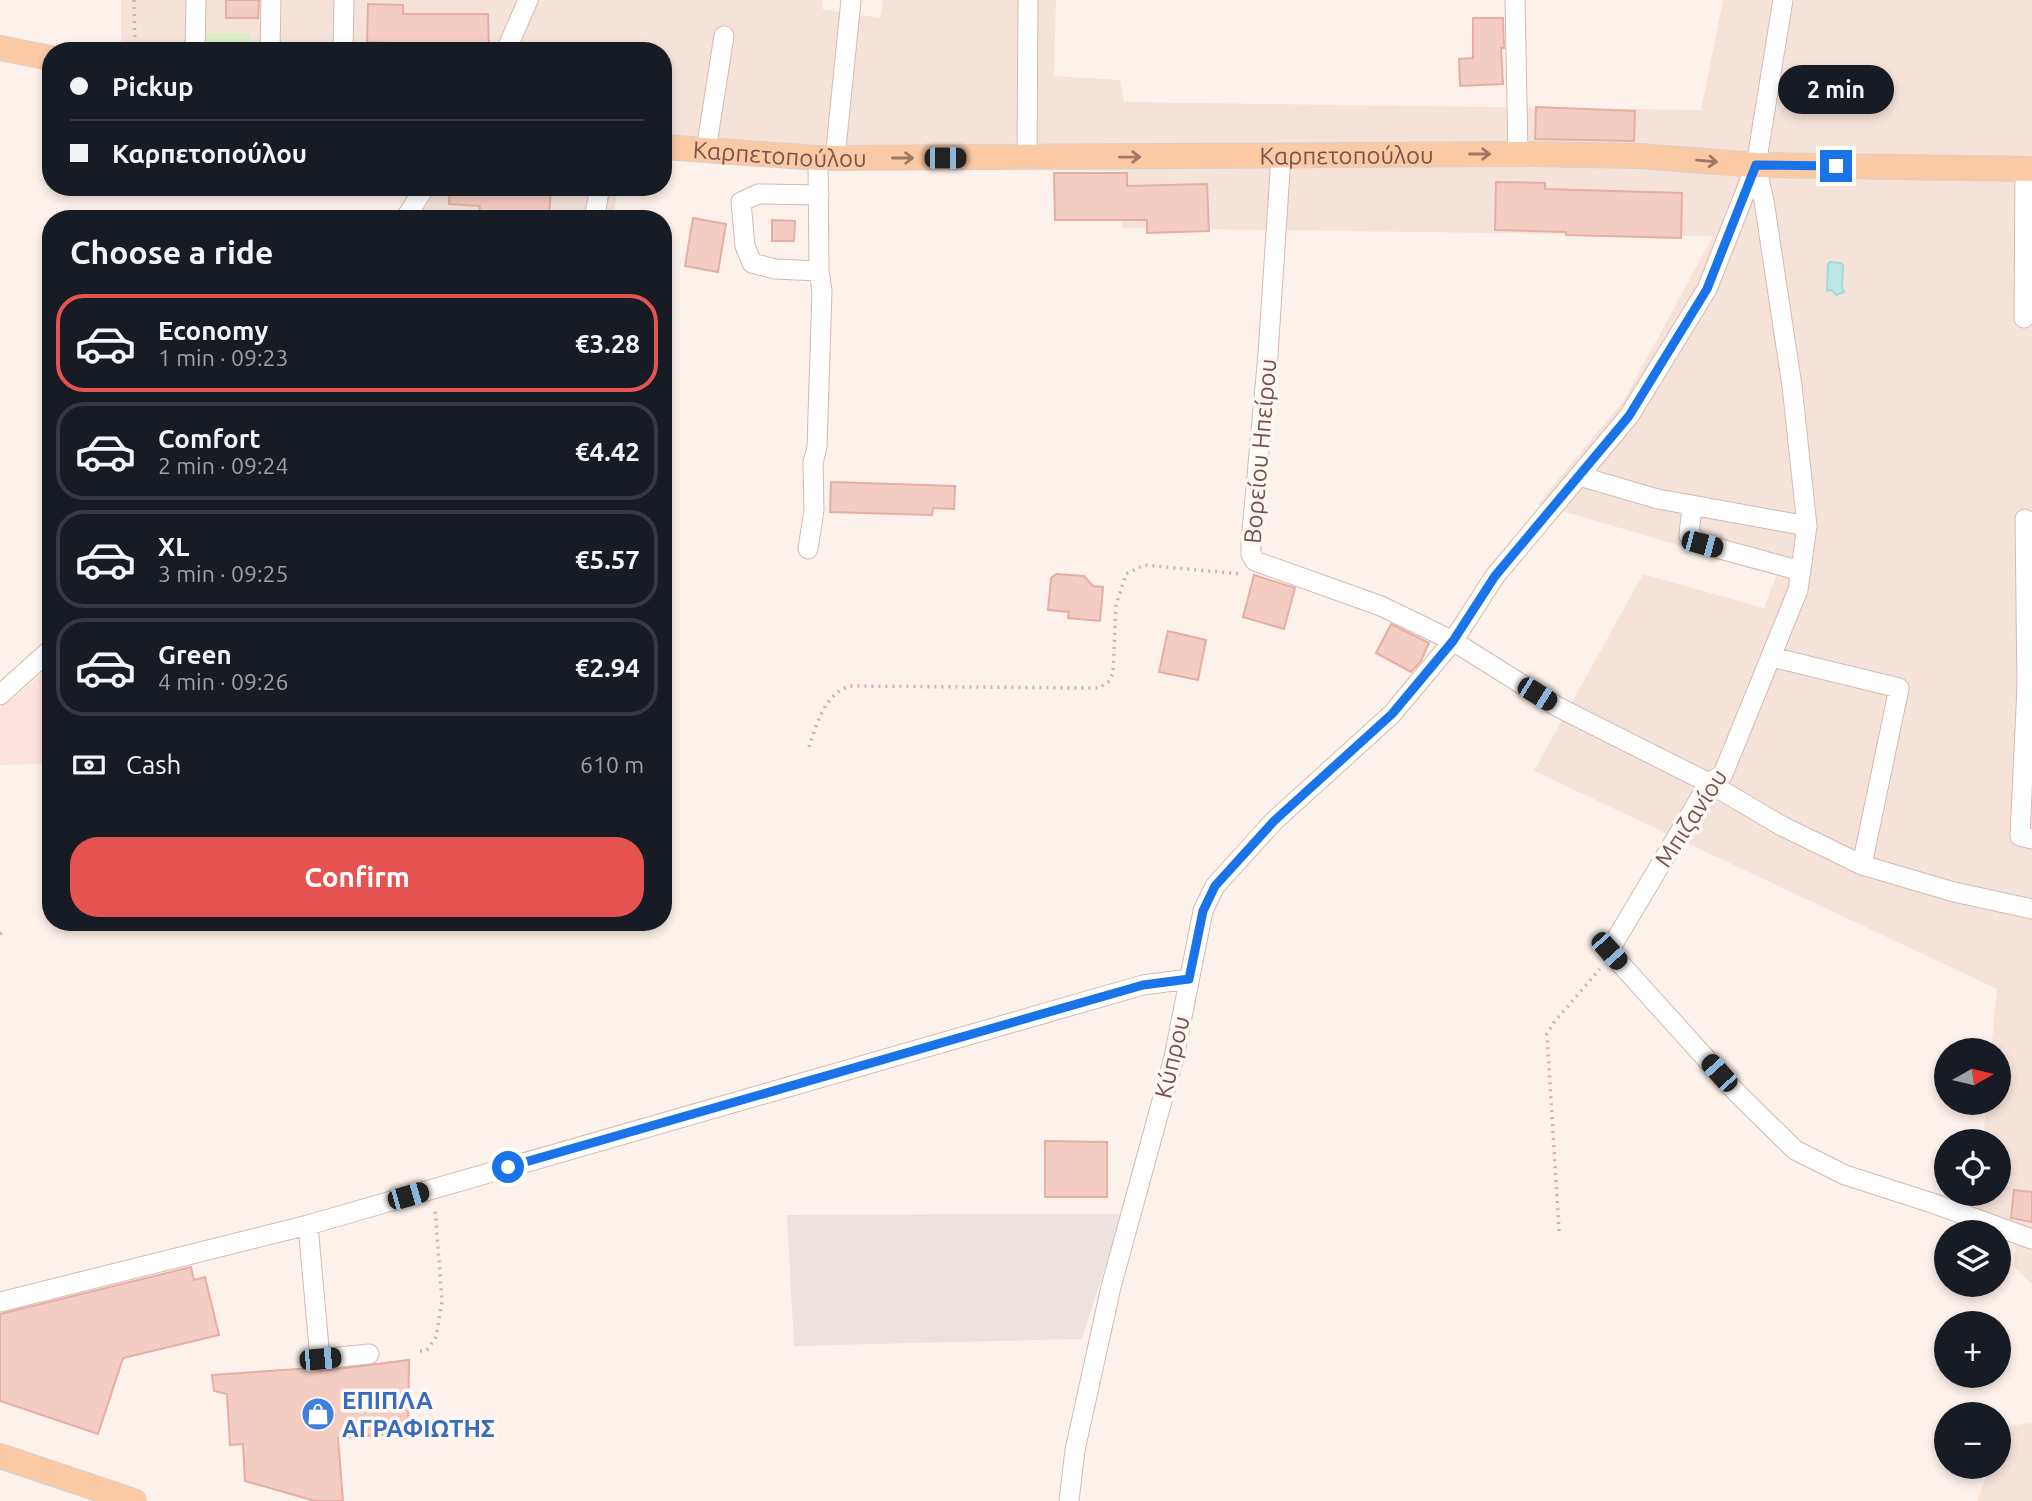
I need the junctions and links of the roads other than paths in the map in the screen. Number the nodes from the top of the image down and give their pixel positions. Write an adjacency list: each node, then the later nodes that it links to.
1 (196, 0): 10 (street)
2 (271, 0): 11 (street)
3 (344, 0): 12 (street)
4 (528, 0): 13 (street)
5 (851, 0): 20 (street)
6 (1028, 0): 21 (street)
7 (1515, 0): 18 (street)
8 (1783, 0): 22 (street, Κύπρου)
9 (723, 36): 17 (street)
10 (195, 42)
11 (270, 42)
12 (343, 42)
13 (510, 42)
14 (0, 48): 15 (main road)
15 (42, 56)
16 (672, 148): 17 (main road, Καρπετοπούλου)
17 (706, 150): 20 (main road, Καρπετοπούλου)
18 (1518, 154): 19 (main road, Καρπετοπούλου, one-way to 18); 22 (main road, Καρπετοπούλου, one-way to 22)
19 (1281, 156): 21 (main road, Καρπετοπούλου, one-way to 19); 33 (street, Βορείου Ηπείρου)
20 (827, 158): 21 (main road, Καρπετοπούλου, one-way to 21); 24 (street)
21 (1027, 158)
22 (1756, 165): 23 (main road, Καρπετοπούλου); 27 (street, Κύπρου); 30 (street, Μπιζανίου)
23 (2028, 169): 26 (street)
24 (819, 195): 25 (street); 25 (street)
25 (819, 271): 31 (street)
26 (2024, 318)
27 (1579, 476): 28 (street); 33 (street, Κύπρου)
28 (1692, 505): 30 (street); 32 (street)
29 (2025, 519): 36 (street)
30 (1807, 526): 32 (street, Μπιζανίου)
31 (808, 549)
32 (1801, 571): 35 (street, Μπιζανίου)
33 (1453, 641): 38 (street, Βορείου Ηπείρου); 42 (street, Κύπρου)
34 (42, 657): 37 (street)
35 (1772, 657): 38 (street, Μπιζανίου); 40 (street)
36 (2029, 687): 39 (street)
37 (0, 695)
38 (1709, 783): 40 (street, Βορείου Ηπείρου); 44 (street, Μπιζανίου)
39 (2032, 839)
40 (1863, 865): 41 (street, Βορείου Ηπείρου)
41 (2032, 909)
42 (1189, 979): 43 (street); 49 (street, Κύπρου)
43 (307, 1225): 45 (street); 46 (street)
44 (2032, 1238)
45 (0, 1303)
46 (369, 1354)
47 (0, 1455): 48 (main road)
48 (134, 1501)
49 (1069, 1501)

